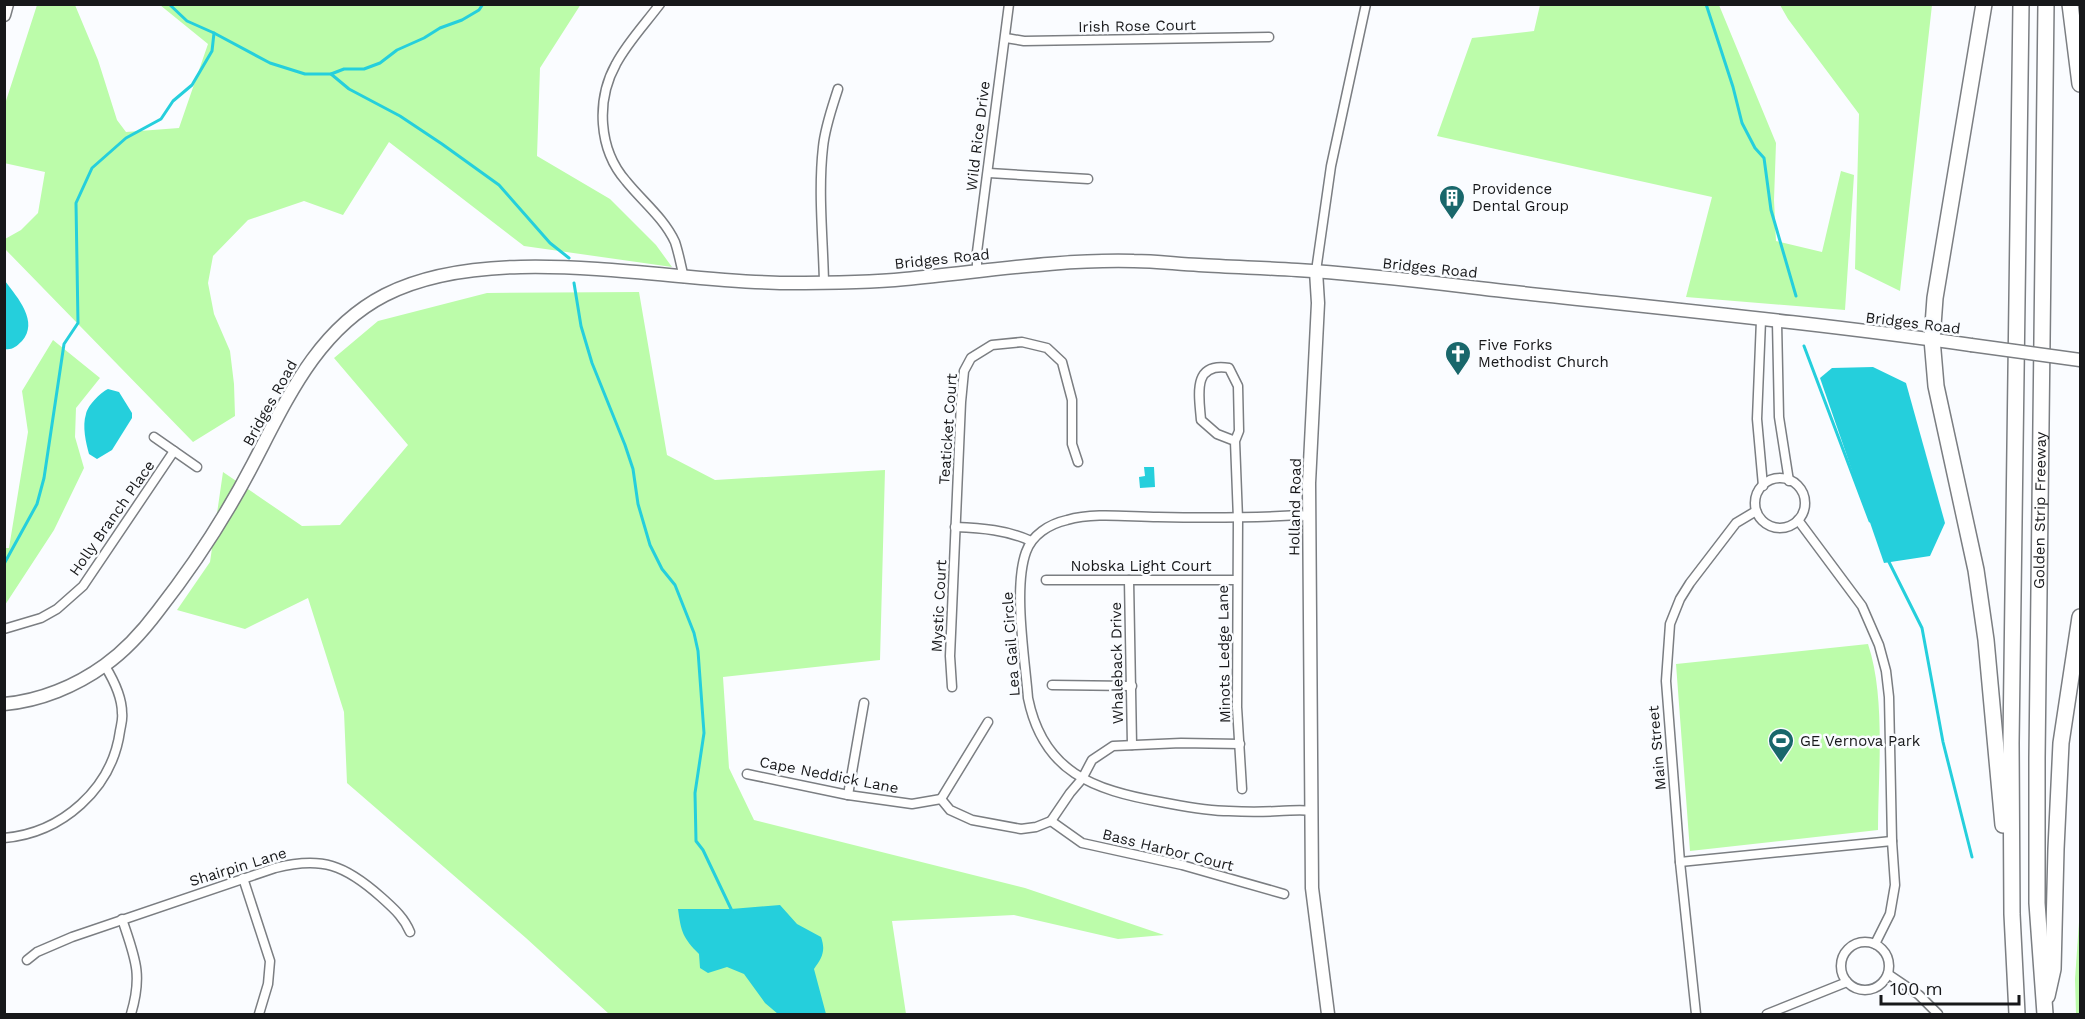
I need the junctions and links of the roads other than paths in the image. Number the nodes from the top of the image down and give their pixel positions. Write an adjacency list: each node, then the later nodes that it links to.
1 (7, 4): 9 (main road)
2 (660, 4): 18 (street)
3 (1009, 4): 11 (street, Wild Rice Drive)
4 (1366, 4): 17 (street, Holland Road)
5 (1984, 4): 22 (highway)
6 (2021, 4): 63 (highway, Golden Strip Freeway)
7 (2046, 4): 70 (highway, Golden Strip Freeway)
8 (2070, 4): 12 (highway)
9 (4, 15)
10 (1269, 37): 11 (street, Irish Rose Court)
11 (1005, 38): 14 (street, Wild Rice Drive)
12 (2080, 84)
13 (838, 88): 19 (street)
14 (989, 173): 15 (street); 16 (street, Wild Rice Drive)
15 (1088, 179)
16 (977, 271): 17 (main road, Bridges Road); 19 (main road, Bridges Road)
17 (1316, 272): 20 (main road, Bridges Road); 32 (main road, Holland Road)
18 (684, 278): 19 (main road, Bridges Road); 42 (main road, Bridges Road)
19 (824, 282)
20 (1761, 320): 21 (main road, Bridges Road); 30 (street)
21 (1777, 322): 22 (main road, Bridges Road); 29 (street)
22 (1932, 339): 23 (main road, Bridges Road, bridge); 63 (highway)
23 (2080, 360)
24 (154, 437): 26 (street)
25 (1234, 441): 25 (street, Minots Ledge Lane); 33 (street, Minots Ledge Lane)
26 (174, 451): 28 (street); 41 (street, Holly Branch Place)
27 (1078, 462): 35 (street, Teaticket Court)
28 (197, 467)
29 (1789, 481): 30 (street); 34 (street)
30 (1763, 486): 31 (street)
31 (1756, 511): 34 (street); 60 (street, Main Street)
32 (1309, 517): 33 (street); 56 (main road, Holland Road)
33 (1238, 519): 36 (street); 39 (street, Minots Ledge Lane)
34 (1798, 520): 59 (street)
35 (955, 527): 36 (street); 45 (street, Mystic Court)
36 (1031, 541): 52 (street, Lea Gail Circle)
37 (1046, 580): 38 (street, Nobska Light Court)
38 (1129, 580): 39 (street, Nobska Light Court); 44 (street, Whaleback Drive)
39 (1237, 580): 49 (street, Minots Ledge Lane)
40 (2080, 617): 70 (highway)
41 (4, 629)
42 (105, 666): 47 (main road, Bridges Road); 58 (street)
43 (1052, 685): 44 (street)
44 (1132, 686): 50 (street, Whaleback Drive)
45 (952, 687)
46 (864, 703): 54 (street)
47 (4, 704)
48 (988, 722): 55 (street)
49 (1240, 744): 50 (street); 53 (street, Minots Ledge Lane)
50 (1132, 745): 52 (street)
51 (747, 774): 54 (street, Cape Neddick Lane)
52 (1082, 778): 56 (street, Lea Gail Circle); 57 (street)
53 (1242, 789)
54 (848, 795): 55 (street, Cape Neddick Lane)
55 (941, 799): 57 (street)
56 (1311, 811): 73 (main road, Holland Road)
57 (1051, 821): 62 (street, Bass Harbor Court)
58 (4, 838)
59 (1892, 841): 60 (street); 66 (street)
60 (1680, 861): 74 (street, Main Street)
61 (243, 878): 64 (street, Shairpin Lane); 65 (street, Shairpin Lane); 72 (street)
62 (1284, 894)
63 (2012, 914): 77 (highway, Golden Strip Freeway)
64 (122, 920): 67 (street, Shairpin Lane); 71 (street)
65 (410, 932)
66 (1875, 944): 68 (street); 69 (street)
67 (27, 960)
68 (1888, 974): 69 (street); 76 (street)
69 (1847, 982): 75 (street)
70 (2044, 1011)
71 (130, 1014)
72 (259, 1014)
73 (1328, 1014)
74 (1696, 1014)
75 (1767, 1014)
76 (1938, 1014)
77 (2017, 1014)

